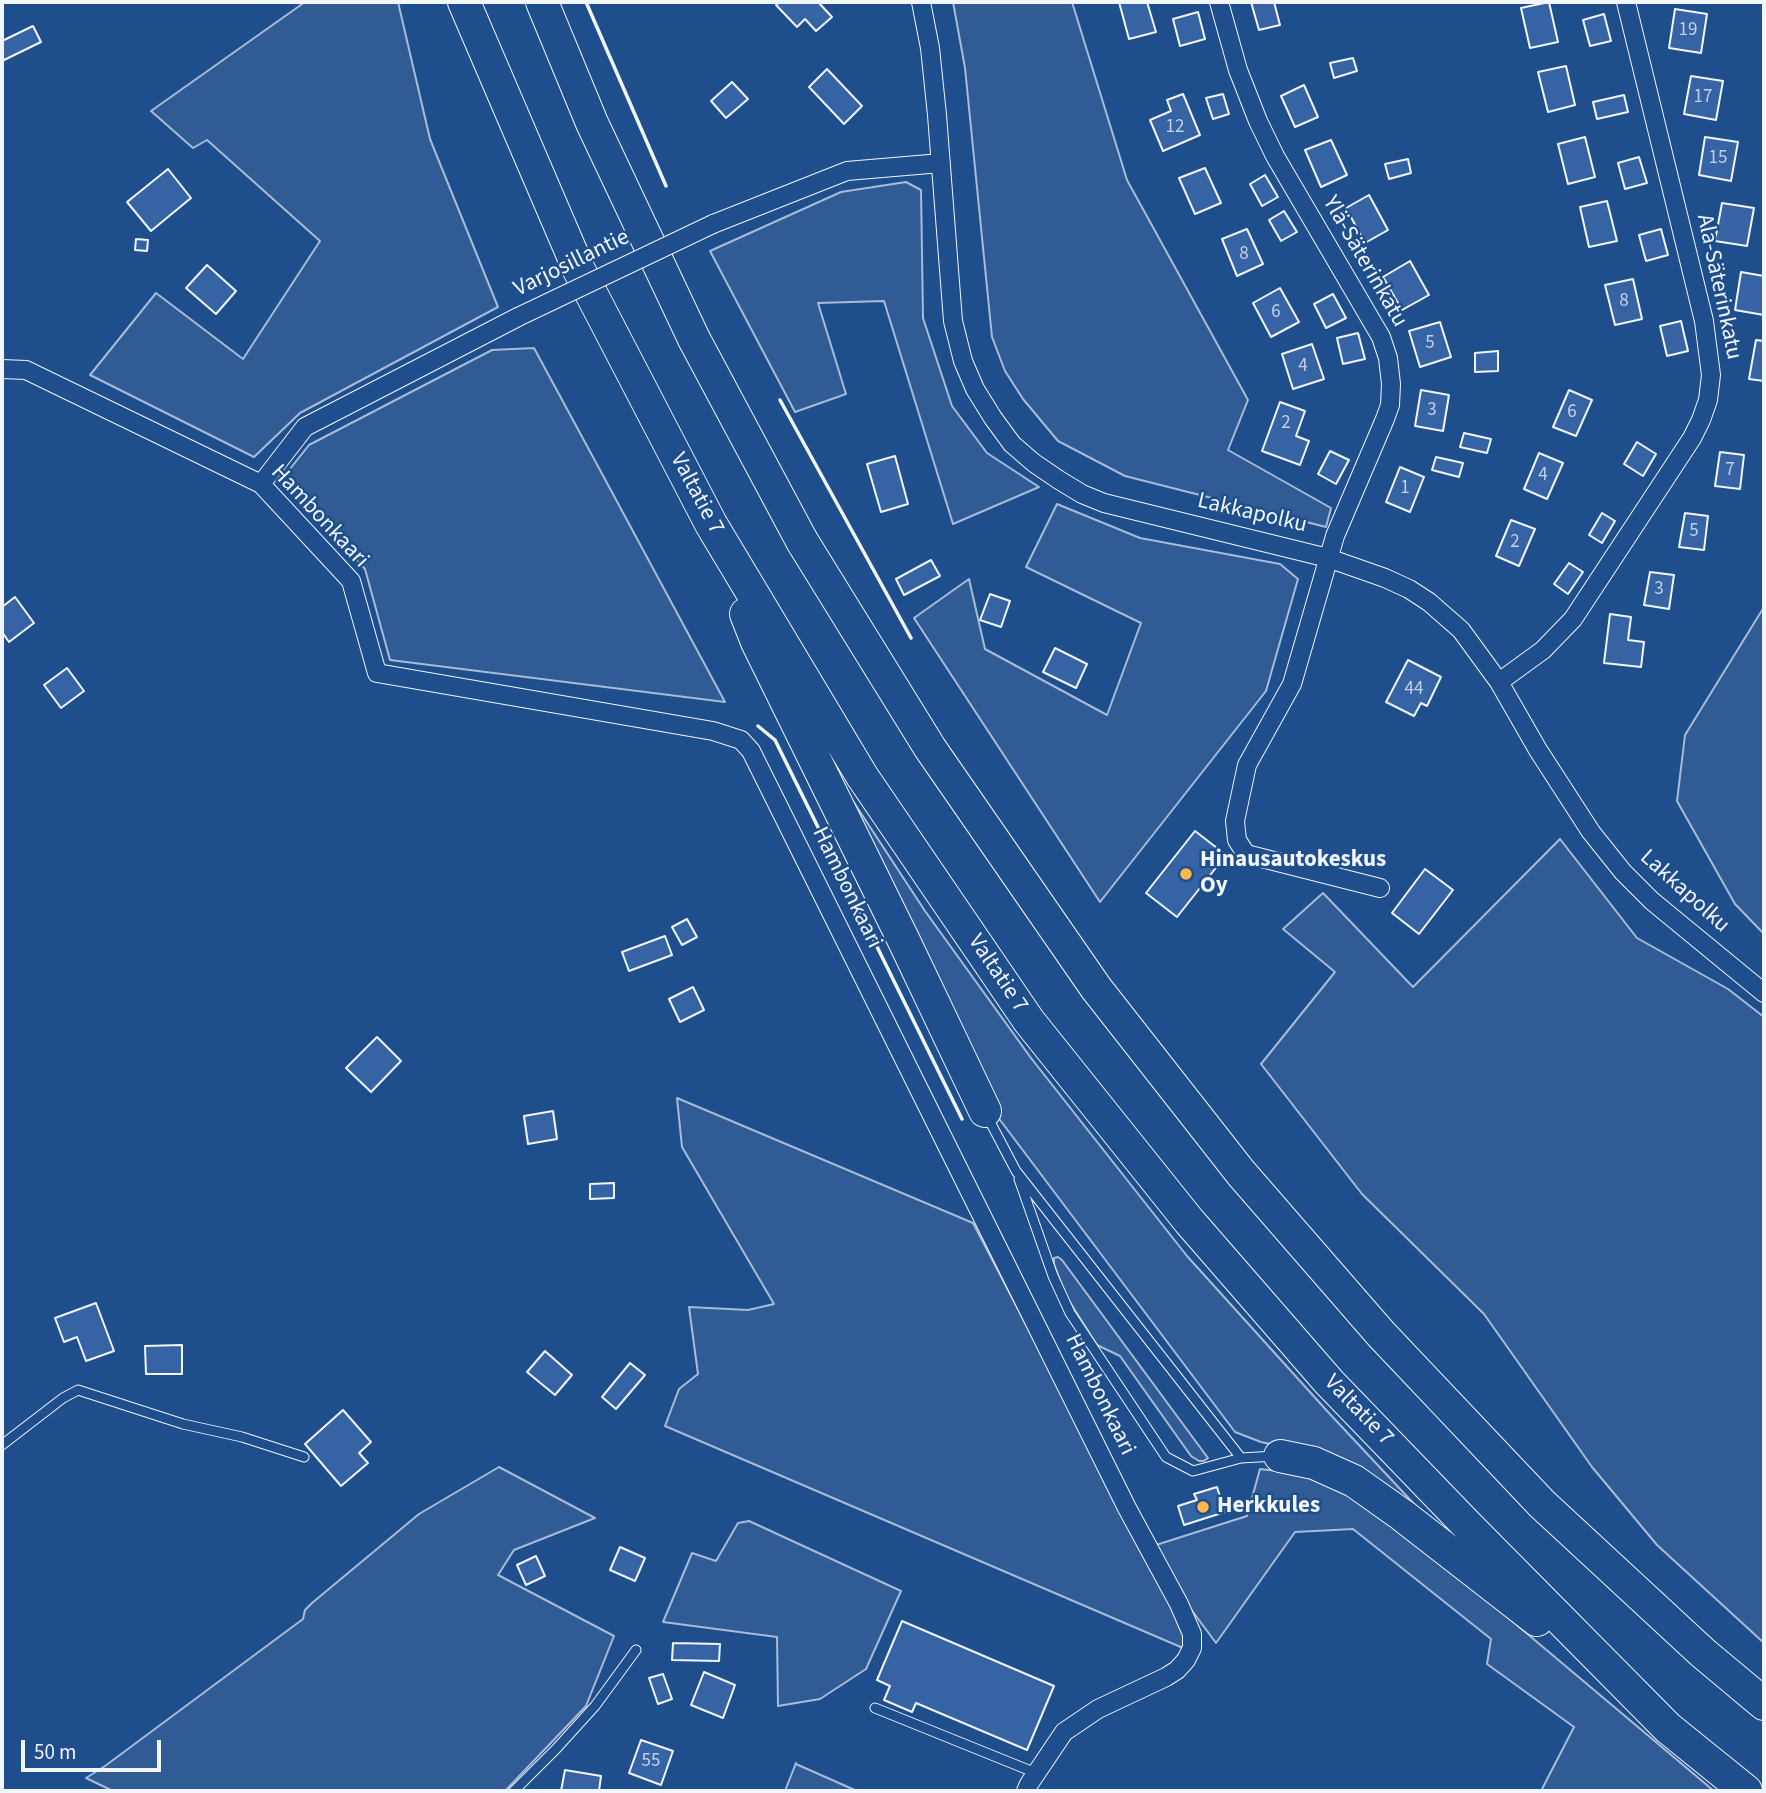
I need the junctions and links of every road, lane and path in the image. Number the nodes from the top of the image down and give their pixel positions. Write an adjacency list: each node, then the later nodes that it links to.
1 (464, 2): 9 (highway, Valtatie 7)
2 (542, 2): 21 (highway)
3 (922, 2): 6 (street, Lakkapolku)
4 (1219, 2): 10 (street, Ylä-Säterinkatu)
5 (1626, 2): 11 (street, Ala-Säterinkatu)
6 (941, 163): 8 (street, Varjosillantie, bridge); 10 (street, Lakkapolku)
7 (2, 369): 8 (street, Hambonkaari)
8 (261, 484): 24 (street, Hambonkaari)
9 (712, 524): 14 (highway); 23 (highway, Valtatie 7)
10 (1328, 558): 11 (street, Lakkapolku); 12 (street, Ylä-Säterinkatu)
11 (1499, 682): 13 (street, Lakkapolku)
12 (1380, 888)
13 (1764, 993)
14 (985, 1111): 15 (lane)
15 (1016, 1171): 19 (lane); 19 (lane)
16 (2, 1445): 18 (lane)
17 (1280, 1456): 19 (lane); 23 (highway)
18 (304, 1457)
19 (1241, 1458)
20 (636, 1650): 25 (lane)
21 (1764, 1704)
22 (875, 1708): 24 (lane)
23 (1668, 1728): 27 (highway, Valtatie 7)
24 (1036, 1773): 26 (street, Hambonkaari)
25 (514, 1791)
26 (1026, 1791)
27 (1746, 1791)

